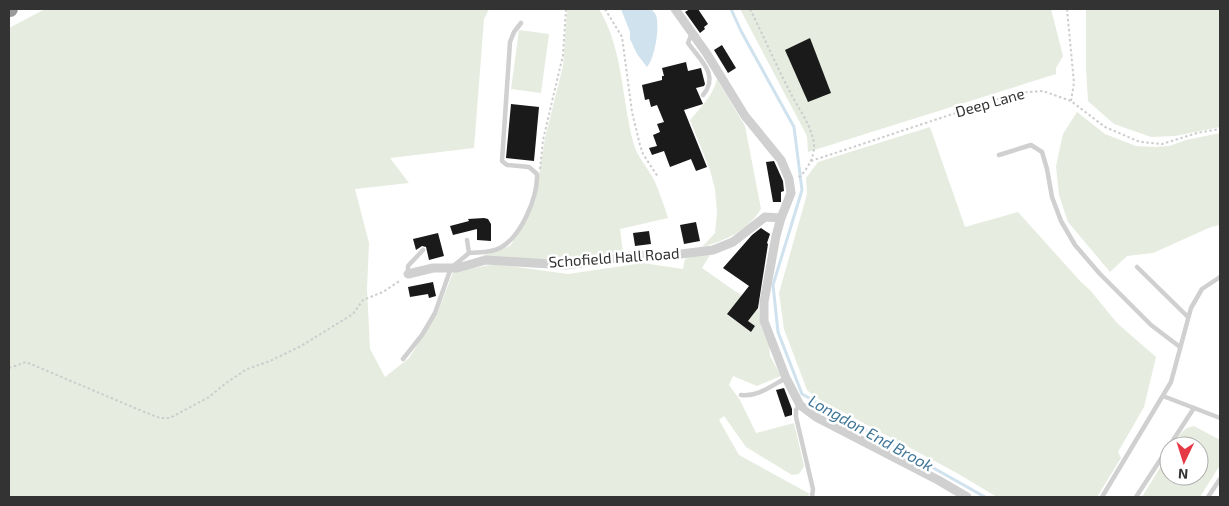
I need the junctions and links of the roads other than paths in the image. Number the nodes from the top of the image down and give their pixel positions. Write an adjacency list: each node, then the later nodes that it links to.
1 (675, 9): 3 (street)
2 (520, 23): 9 (lane)
3 (692, 33): 4 (lane); 6 (street)
4 (703, 95)
5 (999, 155): 15 (lane)
6 (781, 218): 11 (street, Schofield Hall Road); 17 (street)
7 (468, 240): 9 (lane)
8 (423, 250): 12 (lane)
9 (469, 253): 11 (lane)
10 (1137, 267): 14 (lane)
11 (451, 268): 12 (street, Schofield Hall Road); 16 (lane)
12 (408, 274)
13 (1220, 277): 14 (lane)
14 (1188, 317): 15 (lane)
15 (1180, 347): 19 (lane)
16 (403, 359)
17 (786, 378): 18 (lane); 20 (street)
18 (740, 395)
19 (1163, 396): 21 (lane); 26 (lane)
20 (800, 405): 24 (lane); 25 (street)
21 (1194, 408): 22 (lane); 27 (lane)
22 (1220, 418)
23 (1220, 478): 28 (lane)
24 (812, 497)
25 (967, 497)
26 (1102, 497)
27 (1136, 497)
28 (1208, 497)

